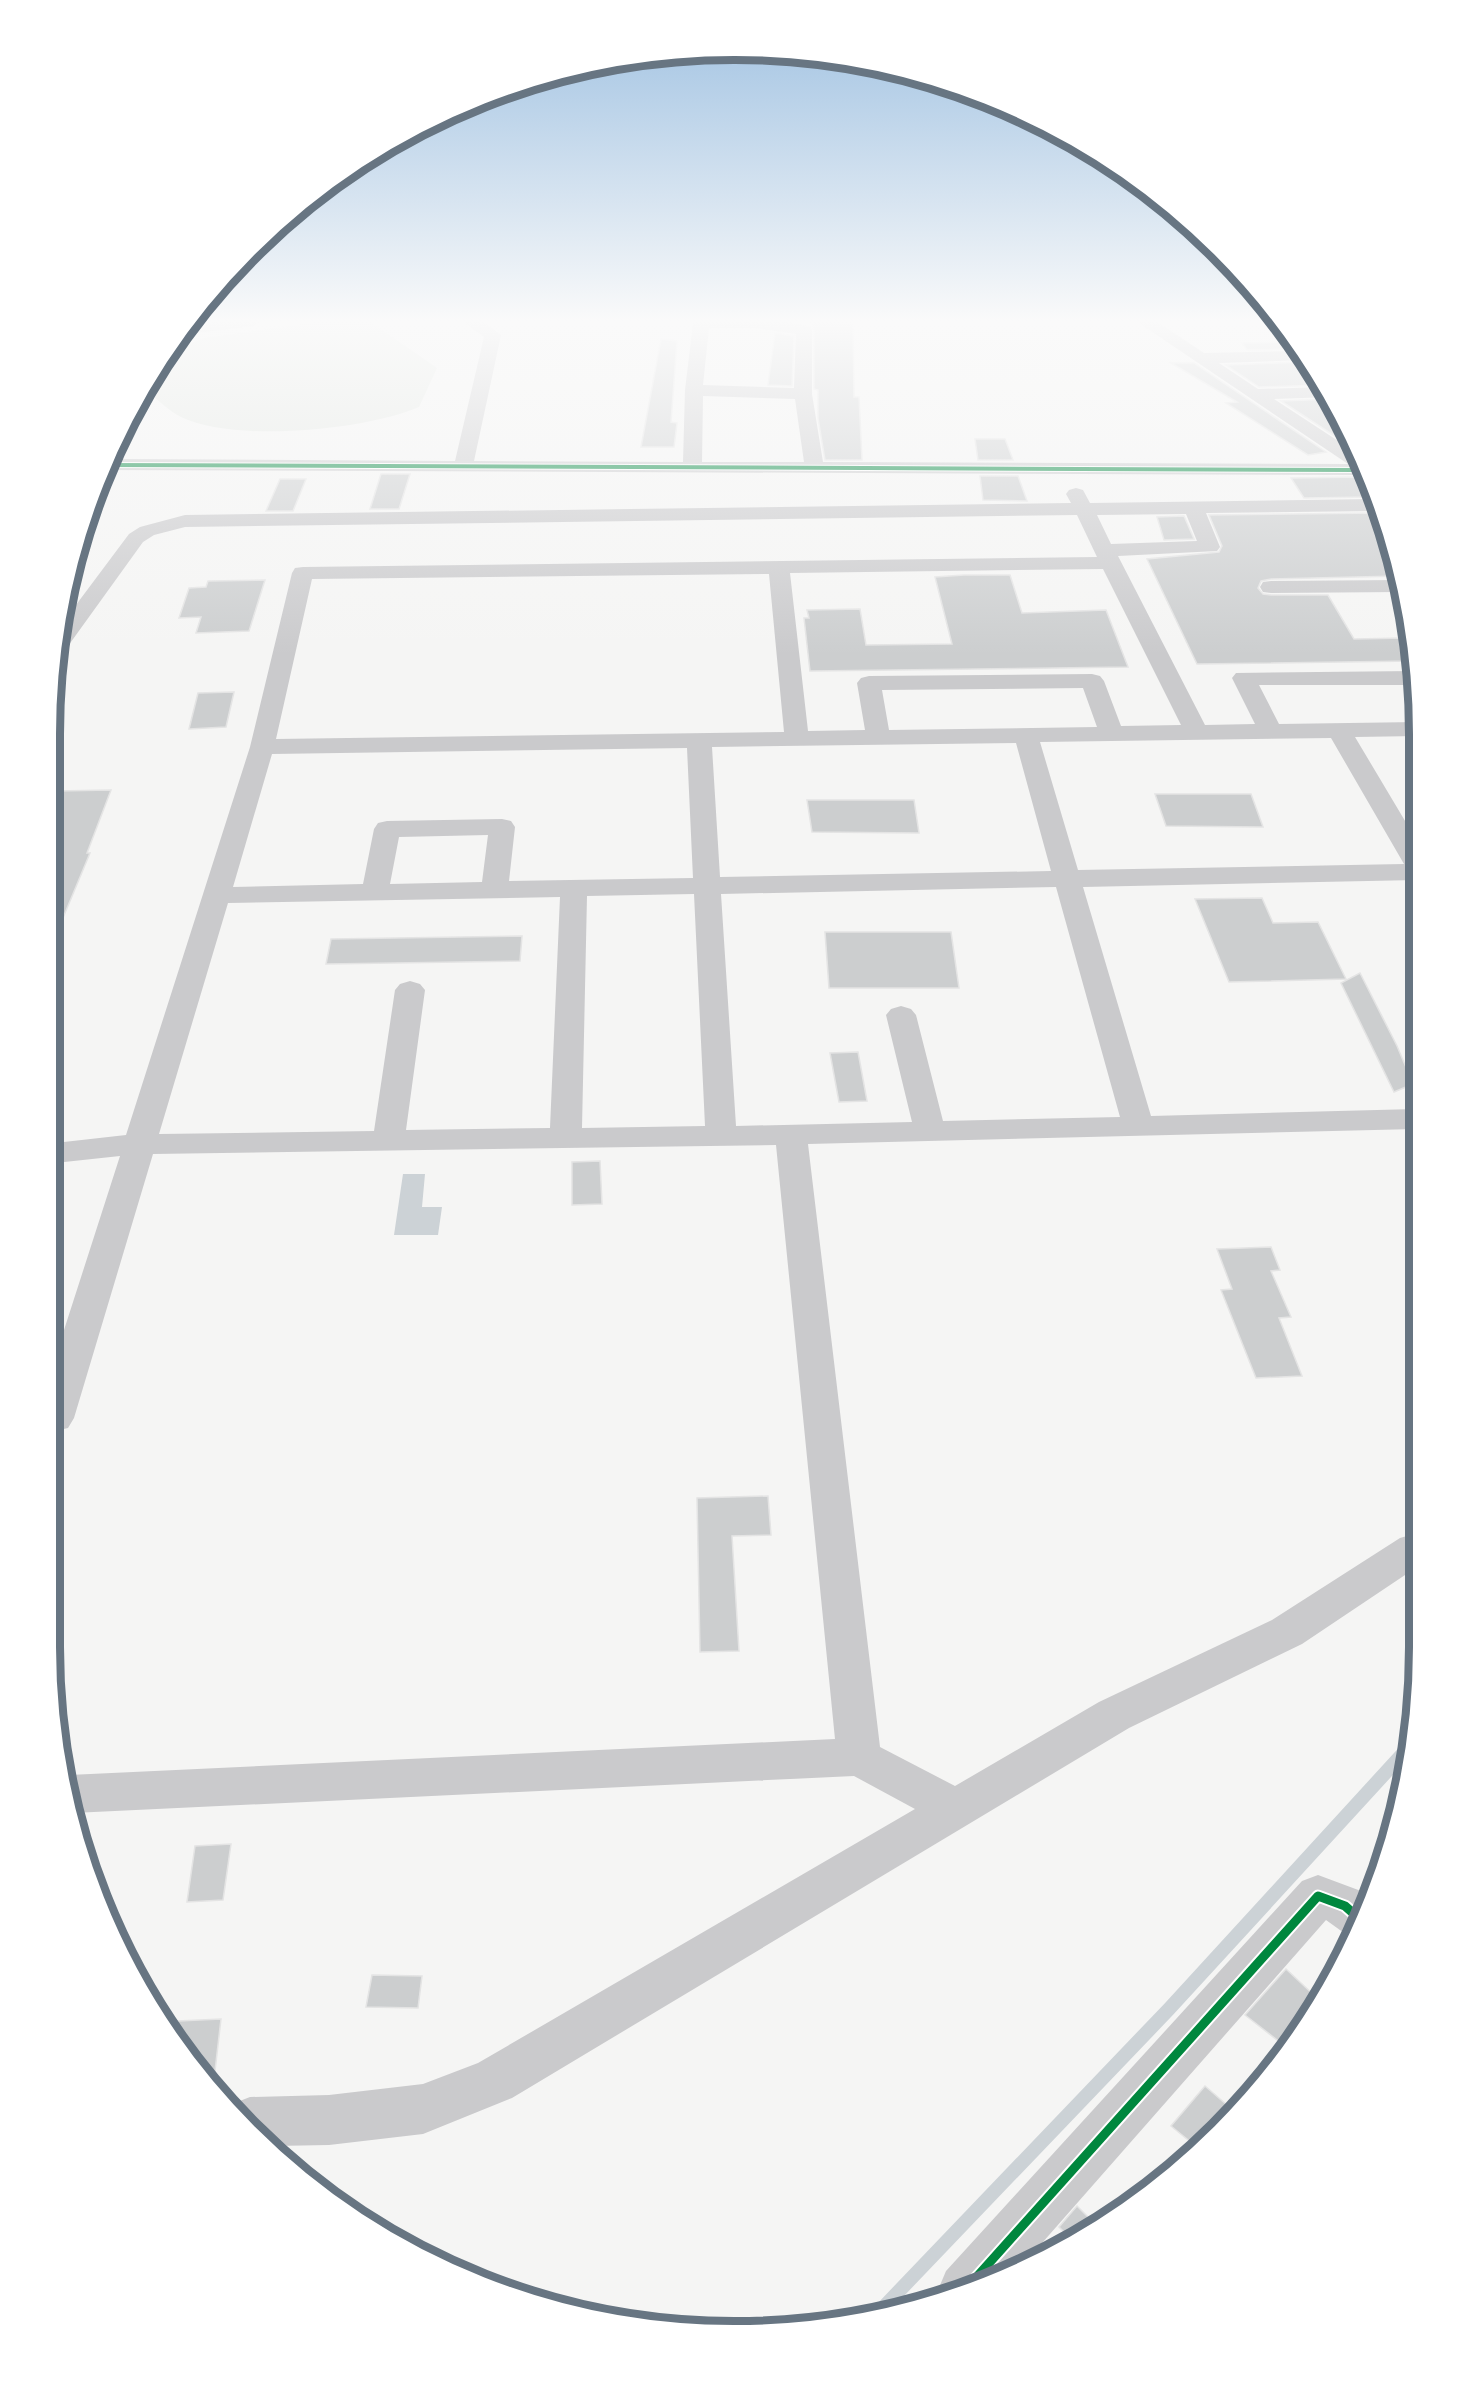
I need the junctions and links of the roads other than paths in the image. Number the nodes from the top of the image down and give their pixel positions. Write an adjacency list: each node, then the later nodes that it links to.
1 (471, 432): 7 (street)
2 (693, 432): 8 (street)
3 (809, 432): 9 (street)
4 (1313, 432): 5 (street)
5 (1348, 456)
6 (116, 465): 7 (street)
7 (463, 467): 8 (street)
8 (692, 467): 9 (street)
9 (814, 468): 10 (street)
10 (1061, 470): 11 (street); 13 (street)
11 (1355, 470)
12 (1368, 505): 14 (street)
13 (1083, 506): 14 (street); 15 (street); 21 (street)
14 (1193, 506): 15 (street)
15 (1109, 556): 16 (street); 26 (street)
16 (779, 567): 30 (street); 32 (street)
17 (1371, 567): 18 (street)
18 (1392, 585)
19 (1393, 586): 20 (street)
20 (1271, 587)
21 (69, 629)
22 (1407, 678): 25 (street)
23 (1409, 729): 24 (street)
24 (1339, 730): 25 (street); 33 (street)
25 (1270, 731): 26 (street)
26 (1196, 732): 27 (street)
27 (1111, 733): 28 (street); 29 (street)
28 (1026, 735): 29 (street); 35 (street)
29 (878, 737): 30 (street)
30 (797, 738): 31 (street)
31 (699, 740): 32 (street); 36 (street)
32 (262, 747): 40 (street)
33 (1409, 849)
34 (1409, 872): 35 (street)
35 (1068, 879): 36 (street); 44 (street)
36 (707, 885): 37 (street); 47 (street)
37 (574, 888): 38 (street); 48 (street)
38 (495, 889): 39 (street); 39 (street)
39 (375, 892): 40 (street)
40 (218, 895): 50 (street)
41 (410, 990): 49 (street)
42 (901, 1015): 45 (street)
43 (1409, 1119): 44 (street)
44 (1138, 1126): 45 (street)
45 (930, 1131): 46 (street)
46 (791, 1135): 47 (street); 54 (street)
47 (721, 1136): 48 (street)
48 (566, 1138): 49 (street)
49 (388, 1141): 50 (street)
50 (141, 1144): 51 (street); 52 (street)
51 (60, 1152)
52 (60, 1402)
53 (1409, 1552): 56 (street)
54 (859, 1757): 55 (street); 56 (street)
55 (77, 1794)
56 (956, 1809): 58 (street)
57 (1354, 1914): 59 (street)
58 (257, 2122)
59 (978, 2275)

